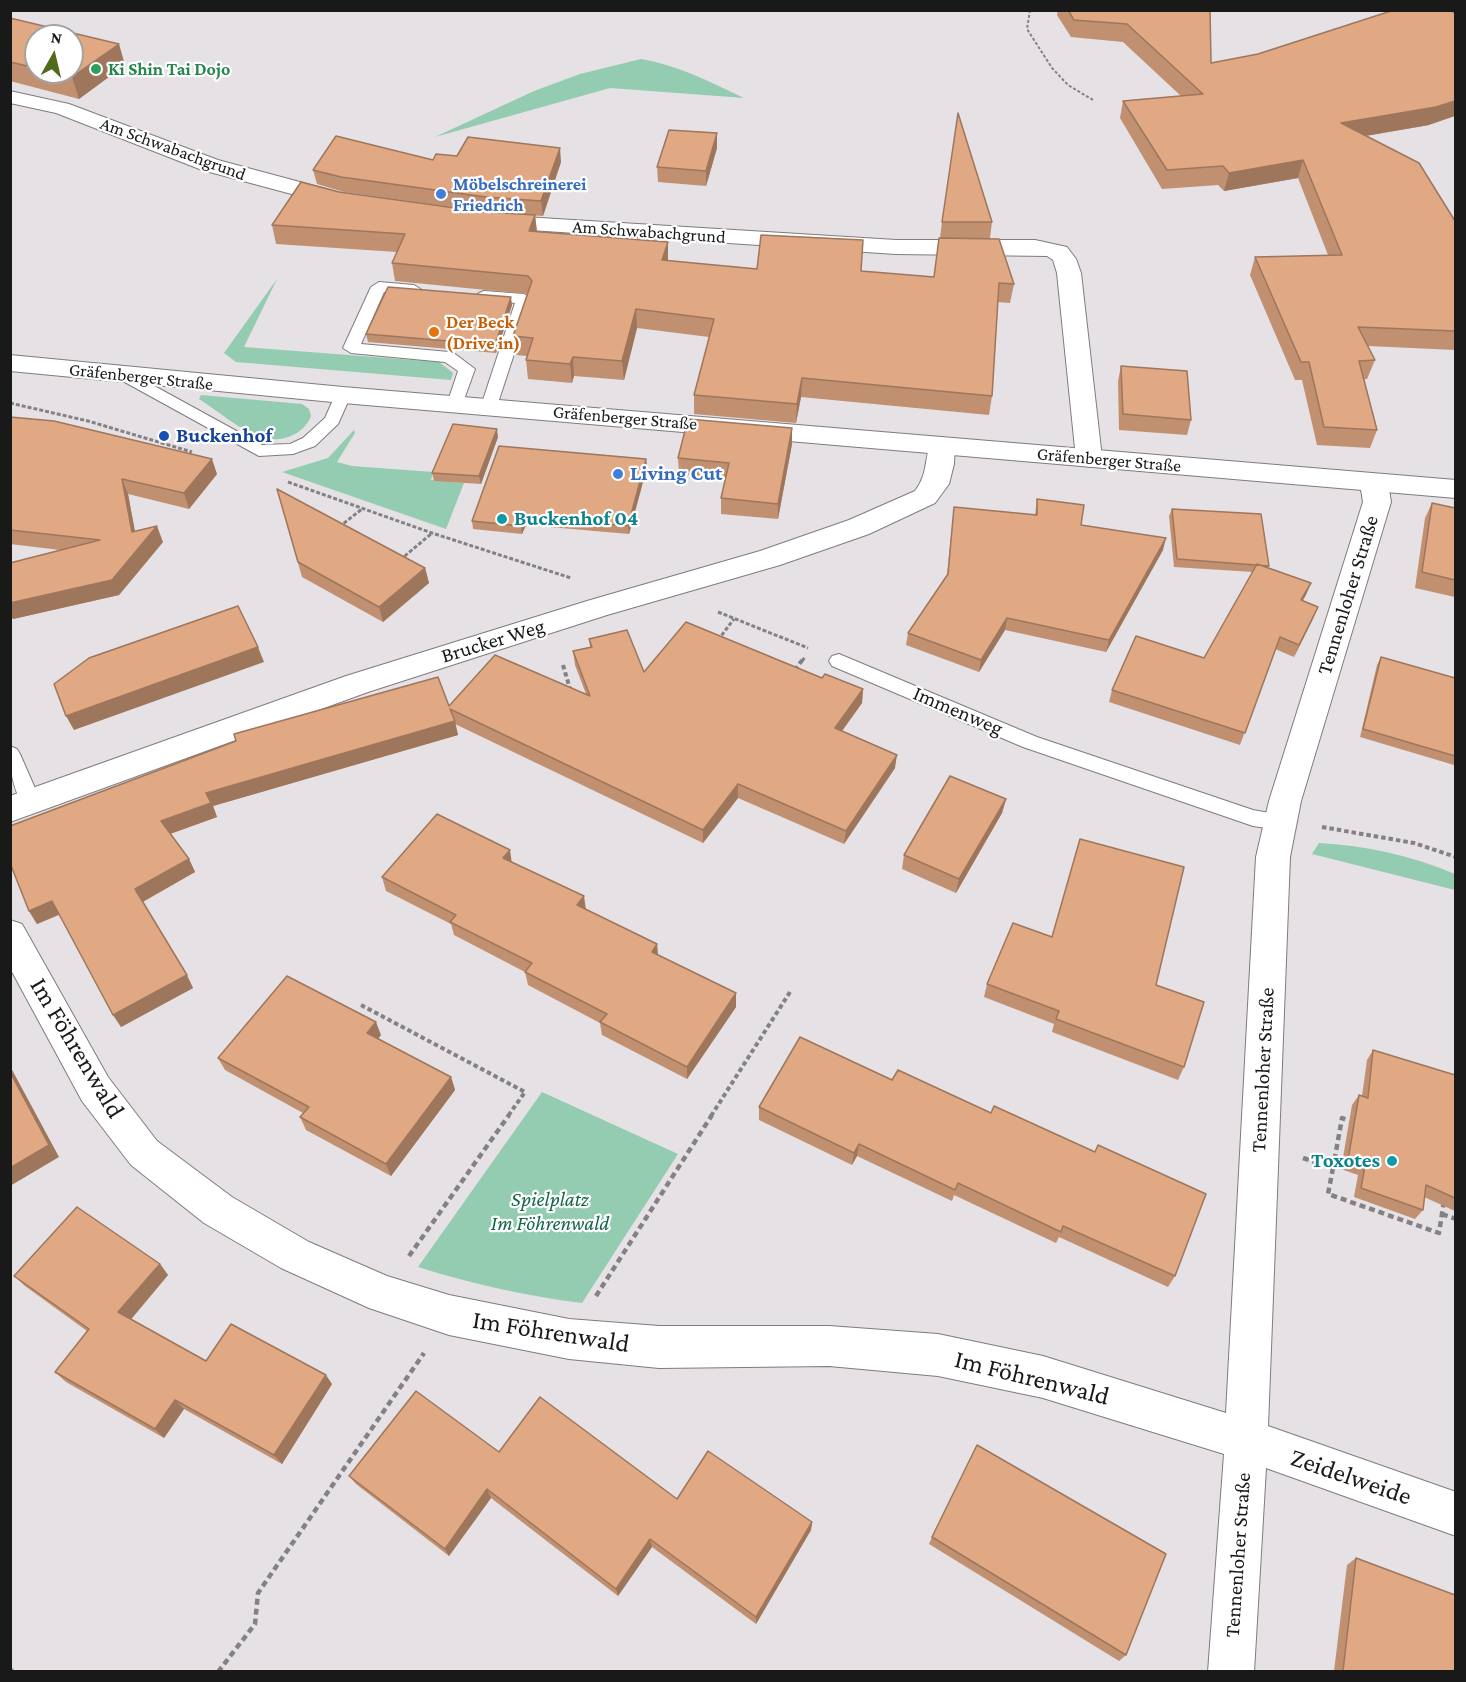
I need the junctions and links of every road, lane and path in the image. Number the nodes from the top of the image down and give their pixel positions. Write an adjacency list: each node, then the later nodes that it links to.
1 (1030, 10): 3 (path)
2 (10, 97): 4 (street, Am Schwabachgrund)
3 (1093, 100)
4 (366, 204)
5 (466, 218): 18 (street, Am Schwabachgrund)
6 (435, 292): 12 (lane)
7 (468, 295): 13 (lane)
8 (10, 363): 9 (street, Gräfenberger Straße)
9 (127, 376): 10 (street, Gräfenberger Straße); 10 (lane)
10 (343, 395): 12 (street, Gräfenberger Straße)
11 (10, 403): 14 (path)
12 (455, 404): 13 (street, Gräfenberger Straße)
13 (489, 406): 16 (street, Gräfenberger Straße)
14 (88, 422): 15 (path); 17 (path)
15 (83, 427)
16 (942, 446): 18 (street, Gräfenberger Straße); 26 (street, Brucker Weg)
17 (202, 455)
18 (1089, 458): 20 (street, Gräfenberger Straße)
19 (279, 479): 22 (path)
20 (1374, 483): 21 (street, Gräfenberger Straße); 37 (street, Tennenloher Straße)
21 (1455, 489)
22 (362, 508): 23 (path); 24 (path)
23 (333, 532)
24 (432, 533): 25 (path); 26 (path)
25 (394, 565)
26 (641, 595): 36 (street, Brucker Weg)
27 (712, 609): 28 (path)
28 (734, 619): 29 (path); 30 (path)
29 (712, 647)
30 (811, 649): 33 (path)
31 (839, 661): 37 (lane, Immenweg)
32 (563, 665): 34 (path)
33 (794, 671)
34 (579, 694)
35 (10, 754): 36 (lane)
36 (21, 805)
37 (1279, 822): 38 (path); 51 (street, Tennenloher Straße)
38 (1455, 857)
39 (10, 934): 48 (street, Im Föhrenwald)
40 (790, 992): 50 (path)
41 (361, 1005): 48 (path)
42 (1349, 1121): 44 (path)
43 (1306, 1159): 44 (path)
44 (1333, 1168): 46 (path)
45 (1445, 1192): 46 (path)
46 (1442, 1214): 47 (path)
47 (1455, 1220)
48 (382, 1294): 49 (street, Im Föhrenwald)
49 (449, 1315): 50 (street, Im Föhrenwald); 53 (path)
50 (569, 1340): 51 (street, Im Föhrenwald)
51 (1246, 1440): 52 (street, Zeidelweide); 54 (street, Tennenloher Straße)
52 (1455, 1514)
53 (218, 1671)
54 (1231, 1671)

